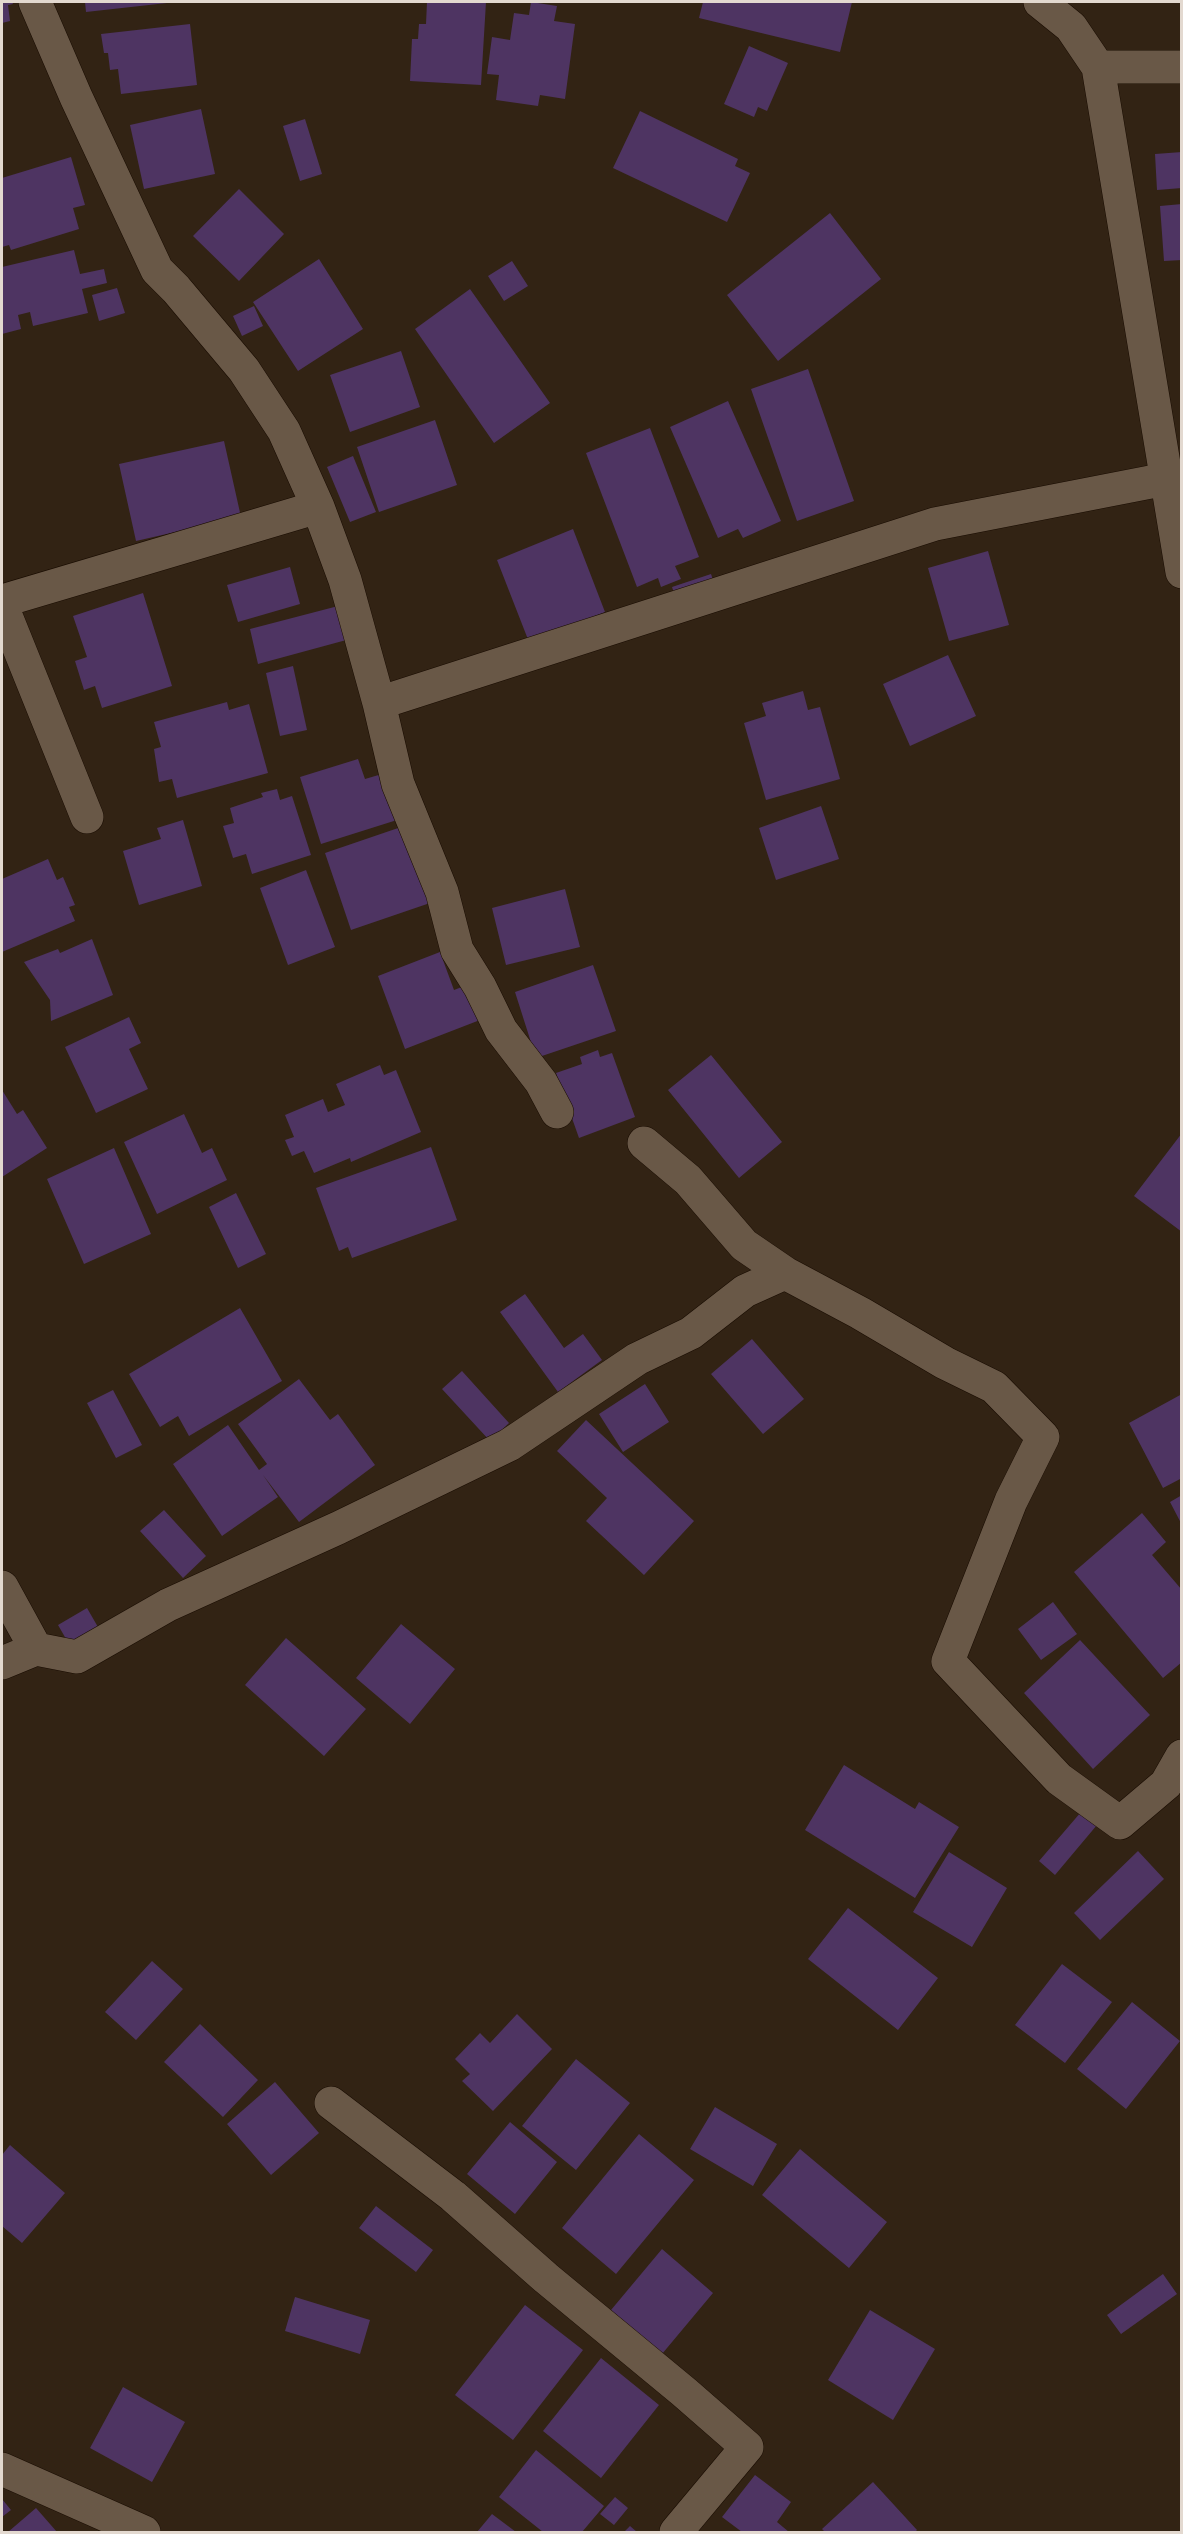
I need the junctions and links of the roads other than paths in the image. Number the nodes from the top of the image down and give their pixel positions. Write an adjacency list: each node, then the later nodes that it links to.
1 (35, 2): 6 (street)
2 (1040, 2): 3 (street)
3 (1098, 67): 4 (street); 5 (street)
4 (1182, 67)
5 (1166, 479): 7 (street); 9 (street)
6 (318, 507): 8 (street); 9 (street)
7 (1182, 572)
8 (2, 604): 10 (street)
9 (379, 703): 11 (street)
10 (87, 817)
11 (556, 1112)
12 (644, 1143): 13 (street)
13 (784, 1274): 15 (street); 17 (street)
14 (2, 1587): 15 (street)
15 (36, 1649): 16 (street)
16 (2, 1663)
17 (1182, 1756)
18 (331, 2103): 21 (street)
19 (2, 2469): 20 (street)
20 (144, 2532)
21 (676, 2532)

